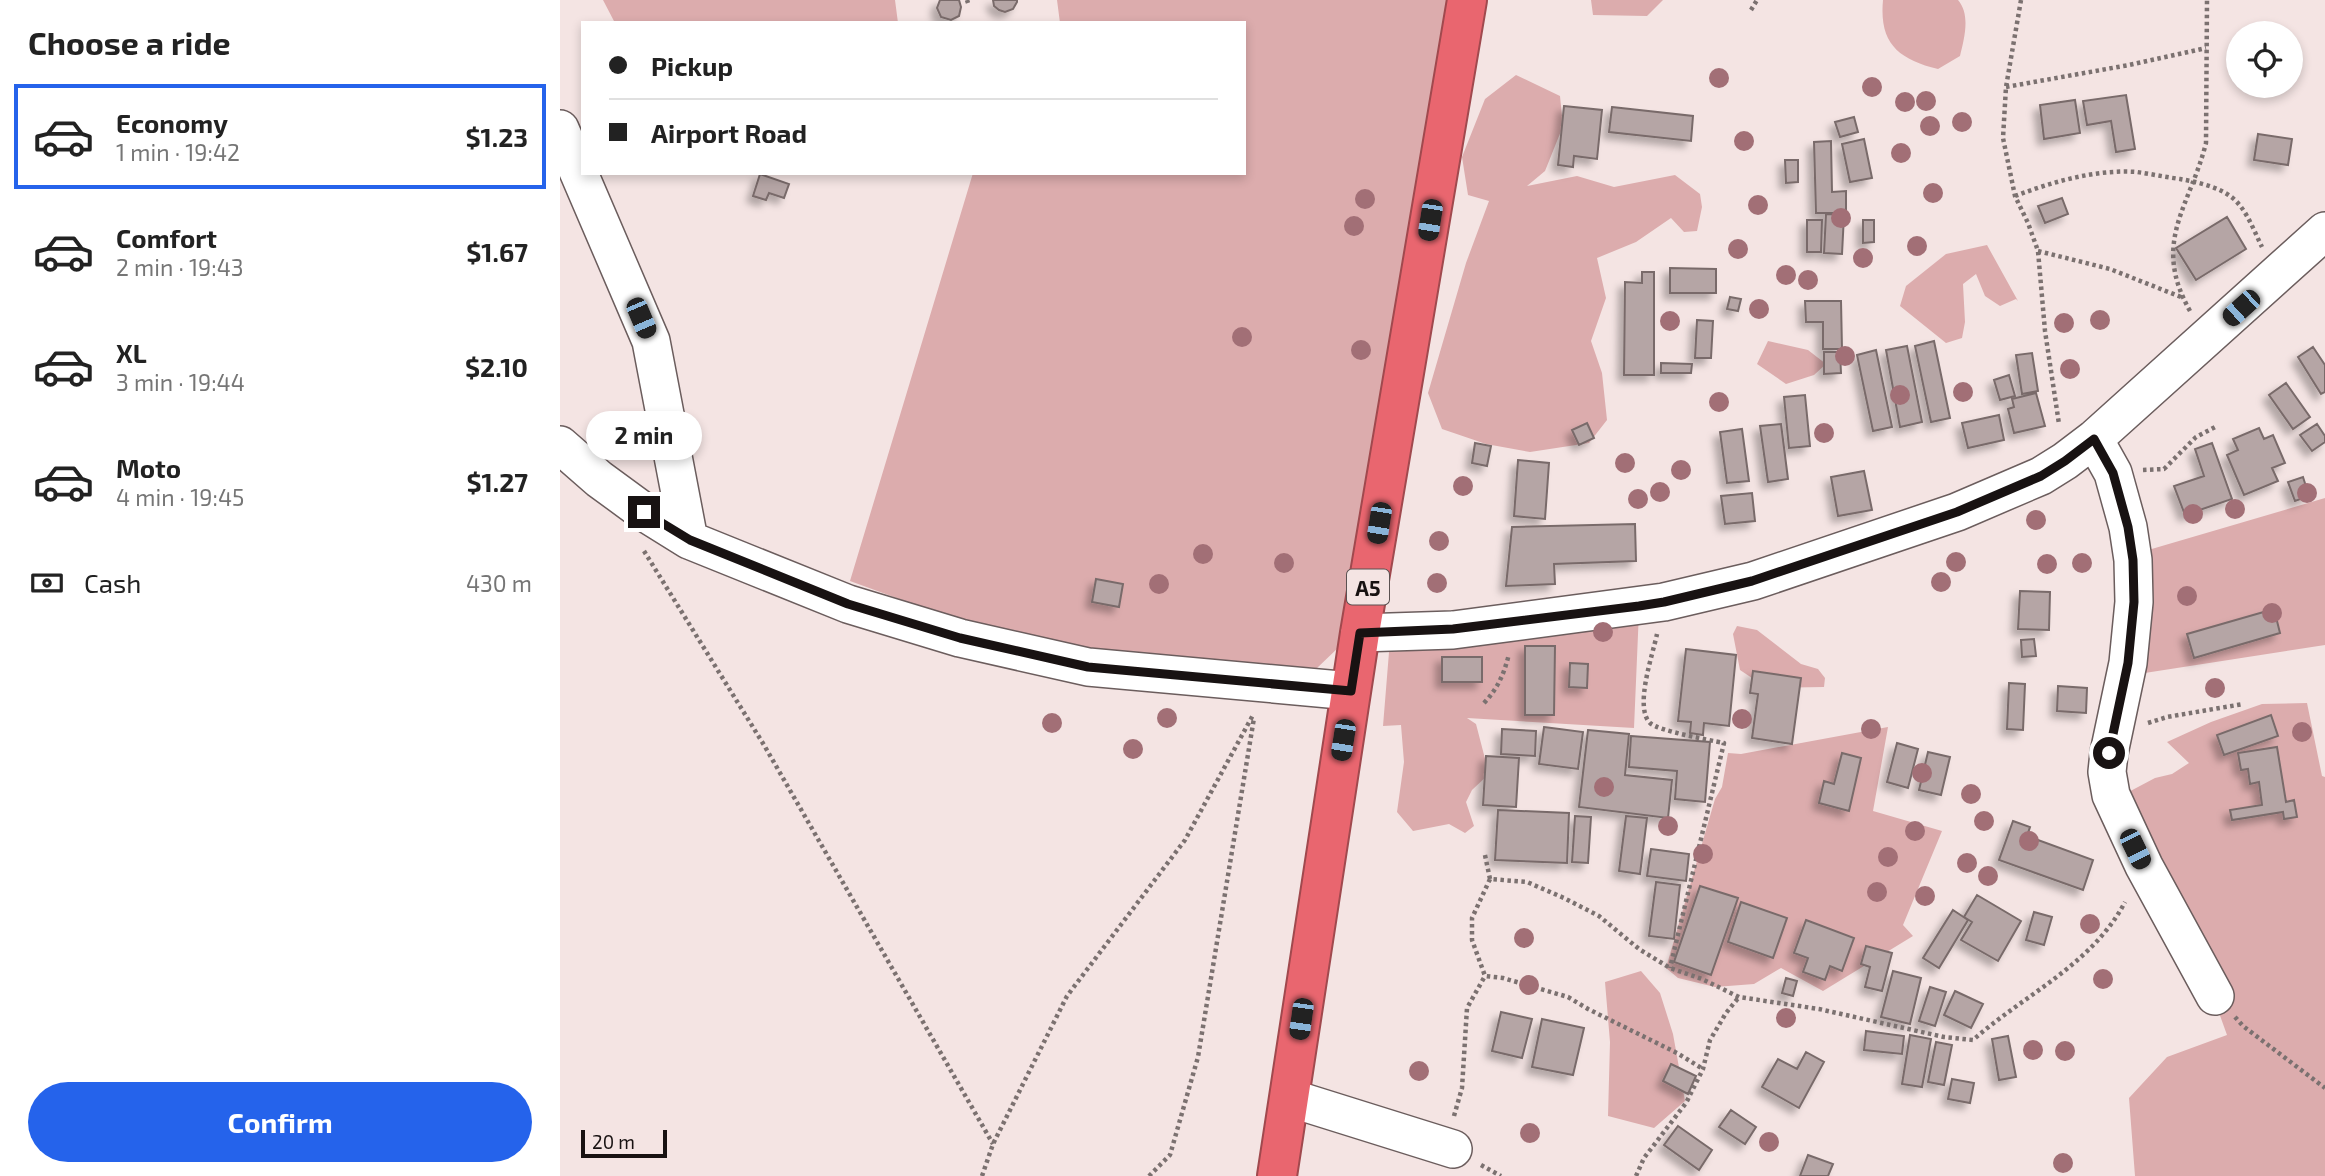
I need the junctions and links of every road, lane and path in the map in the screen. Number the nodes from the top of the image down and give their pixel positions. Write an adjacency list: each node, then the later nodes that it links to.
1 (1467, 0): 25 (highway, A5 / A5)
2 (1757, 0): 5 (path)
3 (2021, 0): 7 (path)
4 (2207, 0): 6 (path)
5 (1751, 10)
6 (2206, 48): 7 (path); 9 (path)
7 (2006, 87): 10 (path)
8 (560, 129): 21 (street)
9 (2193, 182): 10 (path); 13 (path); 14 (path)
10 (2015, 196): 12 (path)
11 (2325, 231): 13 (street)
12 (2038, 251): 14 (path); 19 (path)
13 (2276, 277): 15 (street)
14 (2182, 297): 15 (path)
15 (2206, 340): 17 (street)
16 (2217, 426): 20 (path)
17 (2094, 439): 19 (street); 20 (street)
18 (560, 445): 21 (street)
19 (2065, 461): 23 (street)
20 (2113, 473): 31 (street)
21 (690, 540): 26 (street)
22 (642, 549): 40 (path)
23 (1664, 602): 24 (street); 33 (path)
24 (1514, 622): 25 (street); 27 (path)
25 (1360, 633): 26 (highway, A5 / A5)
26 (1351, 691): 39 (highway, A5 / A5)
27 (1484, 703)
28 (2243, 704): 29 (path)
29 (2144, 724)
30 (1485, 855): 32 (path)
31 (2144, 866): 35 (street); 36 (path)
32 (1490, 879): 33 (path); 34 (path)
33 (1670, 968): 36 (path)
34 (1485, 976): 37 (path); 41 (path)
35 (2215, 996): 38 (path)
36 (1739, 997): 37 (path)
37 (1703, 1069): 46 (path)
38 (2325, 1088)
39 (1290, 1098): 41 (street); 44 (highway, A5 / A5)
40 (993, 1144): 42 (path); 43 (path)
41 (1454, 1149): 45 (path)
42 (982, 1176)
43 (1149, 1176)
44 (1277, 1176)
45 (1501, 1176)
46 (1636, 1176)

